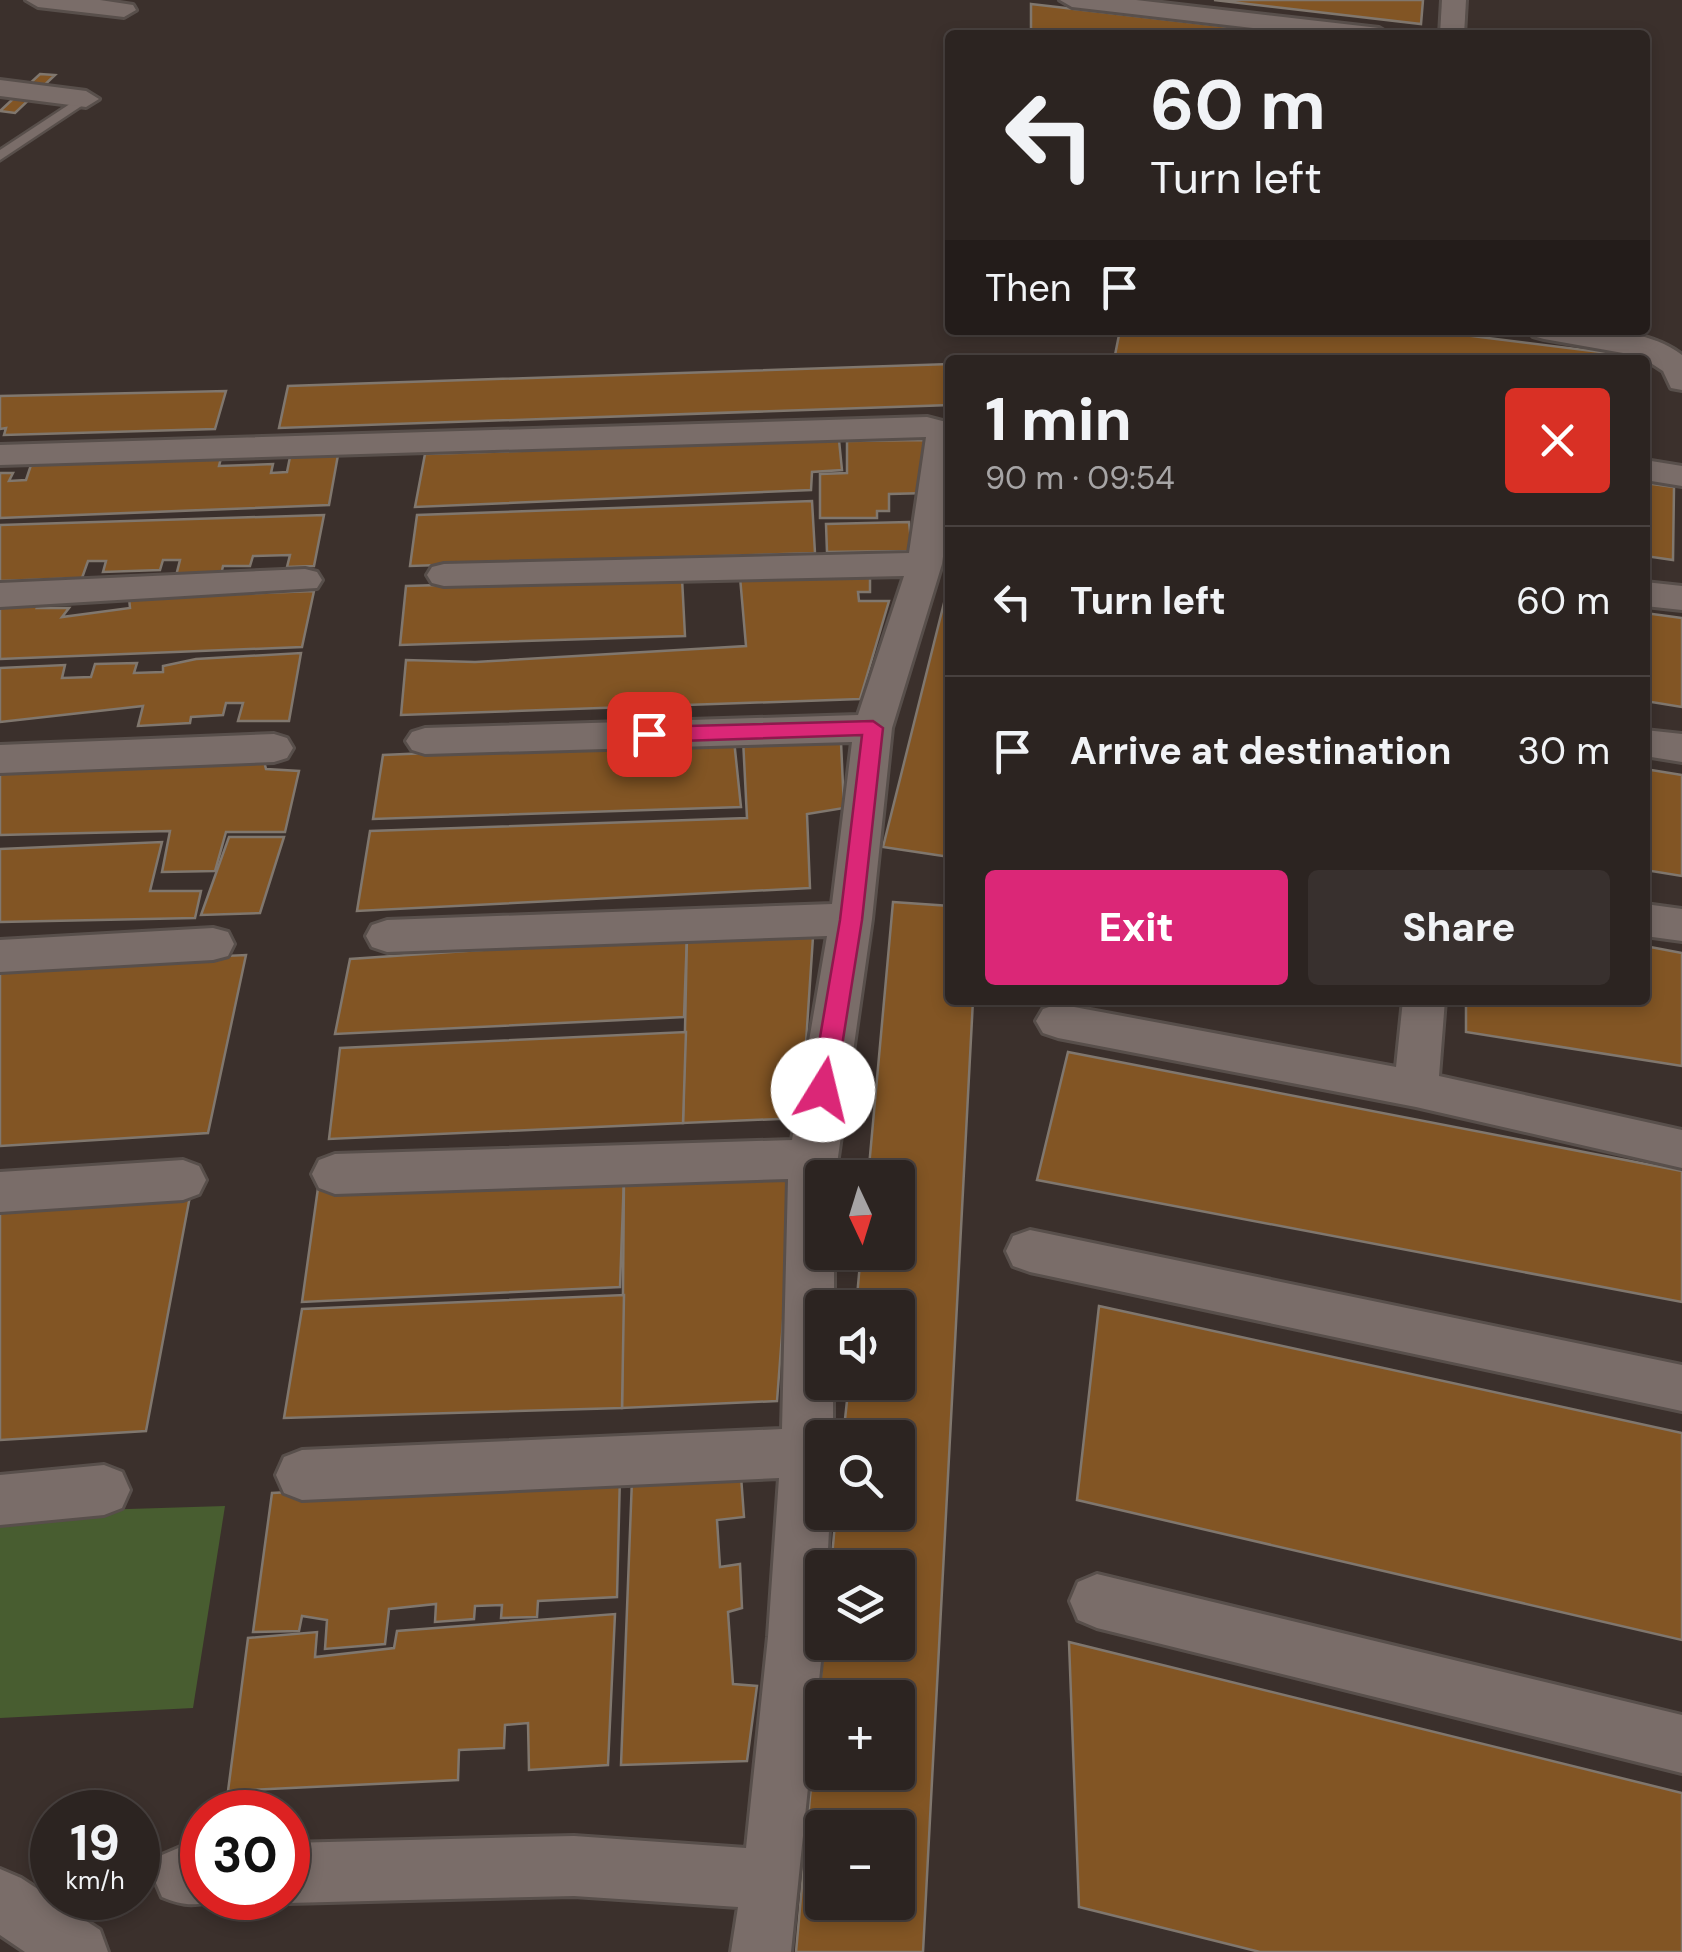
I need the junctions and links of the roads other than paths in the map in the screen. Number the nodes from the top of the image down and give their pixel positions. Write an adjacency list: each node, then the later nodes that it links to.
1 (38, 0): 4 (street)
2 (1072, 0): 5 (street)
3 (1454, 0): 6 (street)
4 (124, 10)
5 (1335, 30)
6 (1452, 30)
7 (20, 90): 8 (street)
8 (86, 99): 9 (lane)
9 (0, 156)
10 (1573, 335): 11 (street)
11 (1682, 381)
12 (0, 455): 15 (street)
13 (1650, 471): 14 (street)
14 (1682, 476)
15 (925, 564): 16 (street); 21 (street)
16 (444, 574)
17 (305, 580): 18 (street)
18 (0, 595)
19 (1650, 595): 20 (street)
20 (1682, 598)
21 (873, 728): 22 (street); 27 (street)
22 (425, 742)
23 (1650, 744): 25 (street)
24 (274, 748): 26 (street)
25 (1682, 748)
26 (0, 759)
27 (851, 920): 30 (street); 37 (street)
28 (1650, 921): 29 (street)
29 (1682, 926)
30 (386, 936)
31 (214, 944): 32 (street)
32 (0, 956)
33 (1424, 1005): 35 (street)
34 (1058, 1021): 35 (street)
35 (1416, 1089): 36 (street)
36 (1682, 1149)
37 (812, 1159): 38 (street); 43 (street)
38 (335, 1174)
39 (183, 1180): 40 (street)
40 (0, 1192)
41 (1030, 1251): 42 (street)
42 (1682, 1388)
43 (808, 1420)
44 (805, 1452): 45 (street)
45 (302, 1475)
46 (805, 1485): 52 (street)
47 (104, 1490): 48 (street)
48 (0, 1500)
49 (1098, 1602): 50 (street)
50 (1682, 1744)
51 (310, 1872): 52 (street)
52 (772, 1880): 55 (street)
53 (0, 1899): 54 (street)
54 (78, 1952)
55 (761, 1952)

